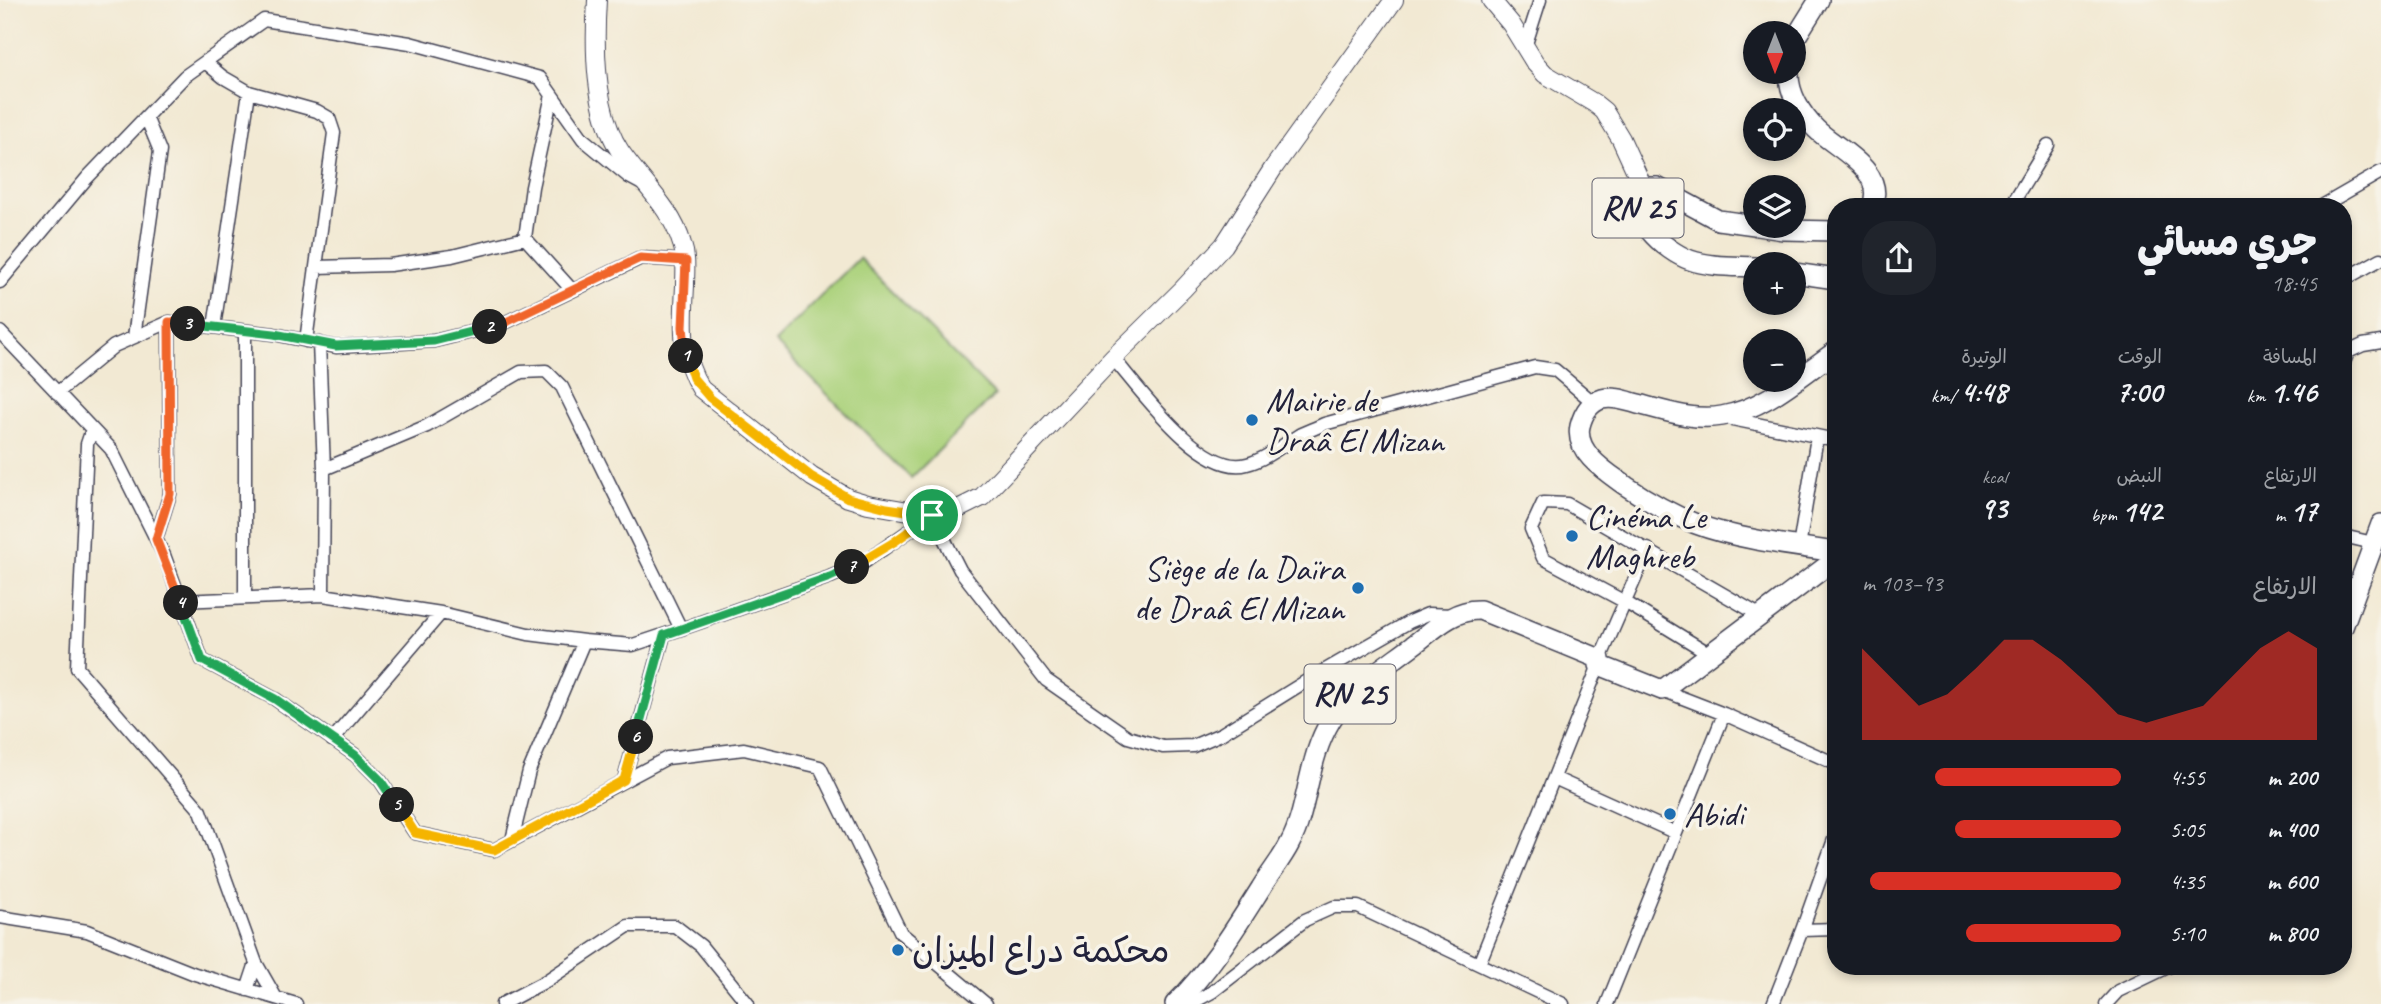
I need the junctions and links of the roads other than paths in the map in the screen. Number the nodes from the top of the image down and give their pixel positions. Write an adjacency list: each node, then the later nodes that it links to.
1 (597, 0): 15 (main road)
2 (1394, 0): 41 (main road)
3 (1540, 0): 7 (street)
4 (1819, 0): 6 (main road)
5 (1500, 4): 7 (main road)
6 (1806, 21)
7 (1525, 47): 16 (main road)
8 (205, 62): 10 (street); 11 (street); 12 (street)
9 (1792, 84): 17 (main road)
10 (249, 92): 27 (street); 34 (street)
11 (552, 95): 15 (street); 23 (street)
12 (146, 117): 31 (street); 37 (street)
13 (2048, 145): 18 (street)
14 (2381, 172): 19 (street)
15 (648, 187): 25 (main road)
16 (1643, 187): 20 (main road, RN 25); 26 (main road, RN 25)
17 (1874, 198)
18 (2016, 198)
19 (2336, 198)
20 (1743, 224)
21 (1806, 230): 22 (main road, RN 25)
22 (1827, 231)
23 (525, 238): 27 (street); 32 (street)
24 (2381, 260): 29 (street)
25 (686, 261): 32 (street); 50 (main road)
26 (1743, 266)
27 (316, 267): 38 (street)
28 (1806, 275): 30 (main road)
29 (2352, 275)
30 (1827, 278)
31 (0, 282)
32 (572, 290): 38 (street)
33 (169, 322): 34 (street); 37 (street); 53 (street)
34 (214, 327): 35 (street)
35 (245, 331): 38 (street); 60 (street)
36 (0, 332): 43 (street)
37 (134, 337): 43 (street)
38 (312, 342): 49 (street)
39 (2381, 342): 40 (street)
40 (2352, 350)
41 (1112, 358): 44 (street); 50 (main road)
42 (1827, 365): 45 (main road)
43 (57, 393): 46 (street)
44 (1594, 403): 45 (main road); 55 (main road)
45 (1720, 417): 47 (street)
46 (92, 429): 53 (street); 84 (street)
47 (1817, 437): 48 (street); 55 (street)
48 (1827, 439)
49 (324, 469): 59 (street); 67 (street)
50 (932, 515): 65 (street); 67 (street)
51 (2381, 524): 54 (main road)
52 (2352, 538): 54 (street)
53 (156, 539): 61 (street)
54 (2373, 543): 63 (main road)
55 (1799, 547): 57 (main road)
56 (1648, 549): 62 (street); 62 (street); 66 (street)
57 (1827, 551)
58 (1827, 566): 66 (main road)
59 (323, 595): 60 (street); 64 (street)
60 (245, 598): 61 (street)
61 (180, 601): 74 (street)
62 (1625, 602): 70 (street); 71 (street)
63 (2352, 602)
64 (441, 613): 69 (street); 74 (street)
65 (1455, 615): 71 (main road); 93 (main road, RN 25)
66 (1761, 616): 70 (main road)
67 (681, 629): 68 (street)
68 (664, 635): 69 (street); 77 (street)
69 (584, 641): 79 (street)
70 (1710, 654): 72 (main road)
71 (1600, 662): 72 (main road); 76 (street)
72 (1662, 690): 73 (street)
73 (1724, 714): 75 (street); 78 (street)
74 (332, 740): 79 (street)
75 (1827, 760)
76 (1554, 778): 78 (street); 85 (street)
77 (624, 780): 79 (street); 92 (street)
78 (1676, 833): 96 (street)
79 (512, 840)
80 (1827, 859): 83 (street)
81 (0, 917): 87 (street)
82 (1827, 929): 83 (street)
83 (1802, 930): 97 (street)
84 (256, 963): 87 (street); 88 (street)
85 (1479, 964): 94 (street); 95 (street)
86 (2151, 975): 98 (street)
87 (247, 989): 88 (street)
88 (276, 998): 89 (street)
89 (296, 1004)
90 (502, 1004): 91 (street)
91 (748, 1004)
92 (986, 1004)
93 (1175, 1004)
94 (1190, 1004)
95 (1563, 1004)
96 (1607, 1004)
97 (1773, 1004)
98 (2106, 1004)

